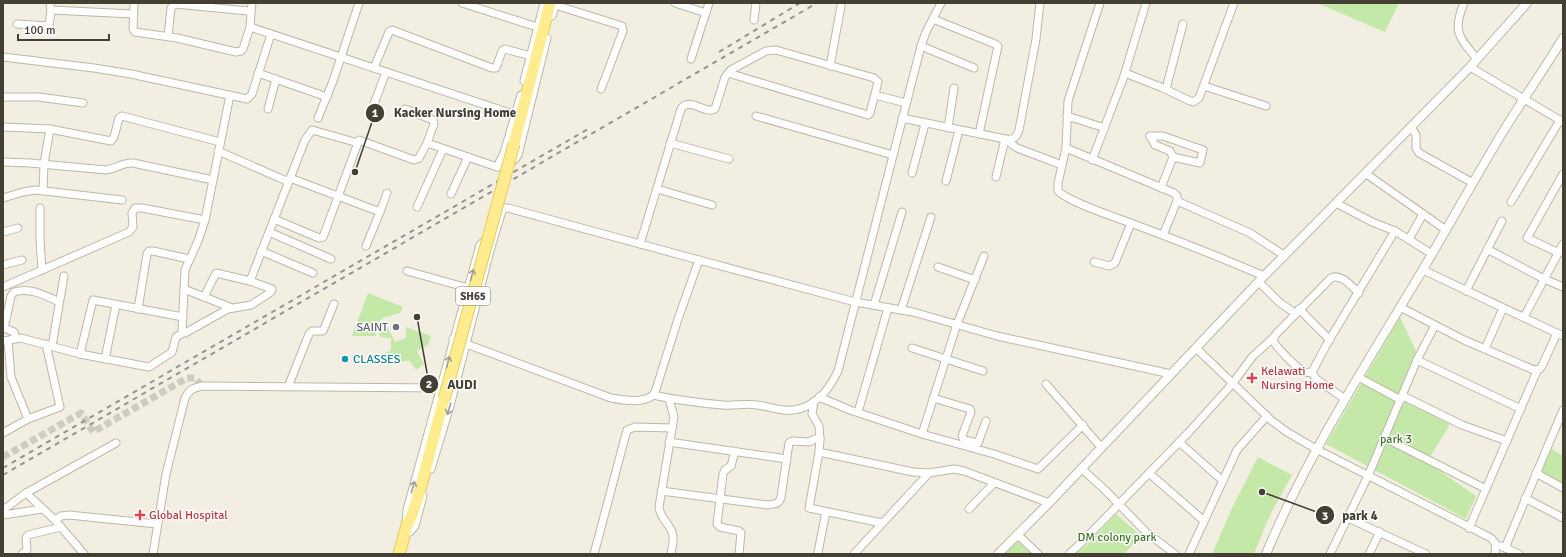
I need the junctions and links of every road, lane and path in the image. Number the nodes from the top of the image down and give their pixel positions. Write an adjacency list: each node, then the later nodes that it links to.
1 (134, 3): 21 (street)
2 (252, 3): 20 (street)
3 (359, 3): 34 (street)
4 (462, 3): 27 (street)
5 (544, 3): 27 (street)
6 (675, 3): 19 (street)
7 (709, 3): 19 (street)
8 (756, 3): 23 (street)
9 (941, 3): 22 (street)
10 (1040, 3): 75 (street)
11 (1100, 3): 63 (street)
12 (1146, 3): 44 (street)
13 (1464, 3): 36 (street)
14 (1527, 3): 36 (street)
15 (554, 4): 48 (street); 91 (street); 258 (main road, SH65, bridge)
16 (1232, 4): 46 (street)
17 (51, 6): 21 (street); 24 (street)
18 (841, 6): 37 (street)
19 (706, 12): 35 (street)
20 (251, 13): 26 (street); 29 (street)
21 (134, 14): 29 (street)
22 (933, 18): 31 (street); 74 (street)
23 (754, 20)
24 (17, 24)
25 (1183, 24): 49 (street)
26 (250, 27): 28 (street); 29 (street)
27 (537, 27): 32 (street)
28 (271, 34): 34 (street); 42 (street)
29 (168, 36)
30 (1563, 38): 54 (street)
31 (921, 46): 40 (street); 56 (street)
32 (531, 56): 39 (street); 61 (street)
33 (3, 57): 50 (street)
34 (340, 58): 39 (street); 53 (street)
35 (691, 59)
36 (1477, 59): 38 (street)
37 (830, 66): 43 (street); 51 (street)
38 (1470, 67): 54 (street); 69 (street)
39 (374, 68): 41 (street)
40 (974, 68)
41 (386, 72): 60 (street); 61 (street)
42 (258, 73): 45 (street); 50 (street)
43 (728, 73): 51 (street); 78 (street)
44 (1125, 73): 49 (street); 71 (street)
45 (276, 79): 53 (street); 58 (street)
46 (1204, 86): 49 (street); 57 (street)
47 (954, 88): 70 (street)
48 (601, 89)
49 (1166, 89)
50 (230, 95): 76 (street)
51 (874, 95): 56 (street)
52 (3, 97): 55 (street)
53 (327, 97): 64 (street)
54 (1524, 98): 66 (street); 99 (street)
55 (82, 103)
56 (906, 103): 65 (street)
57 (1266, 106)
58 (268, 109)
59 (405, 110): 77 (street)
60 (371, 112)
61 (516, 115): 91 (street)
62 (756, 116): 83 (street)
63 (1067, 116): 71 (street); 80 (street)
64 (318, 118)
65 (902, 118): 67 (street); 83 (street)
66 (1561, 121): 109 (street)
67 (925, 124): 70 (street); 92 (street)
68 (3, 127): 72 (street)
69 (1411, 127): 93 (street); 99 (street)
70 (948, 128): 73 (street)
71 (1105, 128): 87 (street)
72 (50, 129): 76 (street); 89 (street)
73 (959, 130): 74 (street); 98 (street)
74 (979, 134): 75 (street)
75 (1005, 139): 90 (street); 95 (street)
76 (220, 142): 82 (street)
77 (427, 143): 79 (street); 81 (street)
78 (670, 143): 86 (street); 101 (street)
79 (358, 144): 97 (street); 105 (street)
80 (1066, 148): 87 (street); 90 (street)
81 (443, 149): 84 (street); 112 (street)
82 (218, 151): 96 (street); 97 (street)
83 (893, 155): 163 (street)
84 (468, 157): 91 (street); 104 (street)
85 (1173, 157): 85 (street); 100 (street)
86 (729, 159)
87 (1092, 160): 100 (street)
88 (3, 162): 89 (street)
89 (44, 164): 96 (street); 102 (street)
90 (1062, 165): 121 (street)
91 (497, 167)
92 (912, 173)
93 (1365, 173): 110 (street); 116 (street)
94 (1563, 174): 135 (street)
95 (996, 177)
96 (213, 180): 119 (street)
97 (290, 180): 105 (street); 118 (street)
98 (946, 181)
99 (1473, 183): 123 (street)
100 (1161, 188): 108 (street)
101 (657, 189): 111 (street); 129 (street)
102 (43, 191): 106 (street); 107 (street)
103 (387, 193): 114 (street)
104 (451, 194)
105 (337, 196): 114 (street); 118 (street)
106 (3, 198)
107 (122, 200)
108 (1177, 201): 127 (street); 138 (street)
109 (1511, 202)
110 (1336, 203): 124 (street); 138 (street)
111 (712, 205)
112 (417, 207)
113 (40, 208): 146 (street)
114 (380, 212): 131 (street)
115 (902, 212): 166 (street)
116 (1423, 214): 123 (street); 128 (street)
117 (931, 217): 172 (street)
118 (274, 219): 126 (street)
119 (205, 220): 139 (street); 146 (street)
120 (1502, 221): 133 (street)
121 (1131, 223): 127 (street); 143 (street)
122 (18, 228): 125 (street)
123 (1446, 230): 136 (street)
124 (1395, 231): 128 (street); 160 (street)
125 (3, 232)
126 (269, 232): 134 (street); 141 (street)
127 (1163, 235): 151 (street)
128 (1409, 239): 136 (street)
129 (640, 244): 132 (street); 142 (street)
130 (1563, 244): 135 (street)
131 (366, 246)
132 (492, 247): 157 (street, one-way to 132); 186 (street)
133 (1487, 250): 152 (street); 159 (street)
134 (262, 251): 149 (street); 154 (street)
135 (1559, 253): 152 (street)
136 (1432, 254): 147 (street)
137 (984, 256): 153 (street)
138 (1285, 256): 151 (street)
139 (189, 259): 158 (street); 171 (street)
140 (22, 260): 144 (street)
141 (331, 260)
142 (699, 260): 163 (street); 204 (street)
143 (1094, 262)
144 (3, 266)
145 (938, 267): 153 (street)
146 (42, 270): 155 (street)
147 (1423, 270): 159 (street); 167 (street)
148 (406, 271): 157 (street)
149 (312, 273)
150 (64, 276): 162 (street)
151 (1262, 279): 174 (street); 189 (street)
152 (1544, 279): 156 (street); 176 (street)
153 (975, 280): 177 (street)
154 (250, 281): 161 (street); 168 (street)
155 (3, 287)
156 (1563, 287)
157 (468, 288): 183 (street)
158 (184, 289): 161 (street); 175 (street)
159 (1466, 291): 170 (street)
160 (1359, 293): 174 (street); 184 (street)
161 (204, 297): 168 (street)
162 (60, 302): 173 (street); 187 (street)
163 (855, 302): 166 (street); 208 (street)
164 (334, 304): 202 (street)
165 (116, 305): 171 (street); 191 (street); 192 (street)
166 (874, 305): 169 (street)
167 (1400, 307): 178 (street); 199 (street)
168 (232, 308): 179 (street)
169 (888, 308): 172 (street); 212 (street)
170 (1503, 308): 176 (street); 190 (street)
171 (138, 309): 175 (street)
172 (901, 310): 177 (street)
173 (6, 311): 182 (street)
174 (1297, 311): 181 (street); 184 (street)
175 (183, 317): 179 (street)
176 (1524, 317): 180 (street)
177 (957, 324): 193 (street); 198 (street)
178 (1435, 325): 190 (street); 194 (street)
179 (183, 332): 192 (street)
180 (1560, 334): 196 (street)
181 (1274, 337): 197 (street); 200 (street)
182 (16, 338): 185 (street); 187 (street)
183 (453, 339): 186 (street); 203 (street, one-way to 183)
184 (1330, 340): 197 (street)
185 (5, 341): 214 (street)
186 (467, 344): 204 (street); 258 (street, one-way to 258)
187 (49, 345): 191 (street); 214 (street)
188 (912, 348): 193 (street)
189 (1196, 348): 198 (street); 200 (street)
190 (1485, 349): 196 (street)
191 (80, 354): 192 (street)
192 (105, 359)
193 (946, 359): 195 (street); 205 (street)
194 (1417, 360): 206 (street); 210 (street)
195 (983, 371)
196 (1537, 371): 210 (street)
197 (1312, 372): 209 (street)
198 (1171, 374): 228 (street)
199 (1358, 377): 206 (street); 209 (street)
200 (1233, 383): 213 (street); 226 (street)
201 (1046, 384): 216 (street)
202 (288, 387): 203 (street); 257 (street)
203 (441, 388): 258 (street, one-way to 203)
204 (653, 395): 207 (street)
205 (933, 398): 215 (street); 221 (street)
206 (1402, 398): 222 (street); 224 (street)
207 (669, 399): 208 (street); 218 (street)
208 (816, 399): 212 (street); 223 (street)
209 (1345, 399): 229 (street)
210 (1520, 409): 224 (street)
211 (1563, 410): 217 (street)
212 (858, 412): 221 (street)
213 (1267, 416): 229 (street); 238 (street)
214 (28, 419): 220 (street)
215 (986, 421)
216 (1083, 425): 221 (street); 228 (street)
217 (1556, 426): 219 (street); 236 (street)
218 (672, 428): 225 (street); 273 (street)
219 (1563, 430)
220 (3, 433)
221 (922, 434)
222 (1385, 438): 237 (street); 241 (street)
223 (820, 439): 231 (street); 232 (street)
224 (1507, 441): 241 (street)
225 (669, 442): 230 (street); 242 (street)
226 (1179, 442): 235 (street); 238 (street)
227 (116, 443): 243 (street)
228 (1102, 447): 233 (street)
229 (1316, 449): 237 (street); 282 (street)
230 (735, 451): 232 (street); 245 (street)
231 (819, 452): 234 (street); 251 (street)
232 (787, 459): 245 (street)
233 (1081, 468): 246 (street); 247 (street)
234 (929, 473): 239 (street); 259 (street)
235 (1149, 473): 247 (street); 256 (street)
236 (1536, 473): 240 (street); 244 (street)
237 (1368, 476): 253 (street); 261 (street)
238 (1223, 481): 256 (street)
239 (994, 483): 246 (street); 249 (street)
240 (1563, 488)
241 (1486, 489): 261 (street)
242 (661, 491): 245 (street); 274 (street)
243 (26, 493): 248 (street); 250 (street)
244 (1525, 498): 254 (street); 265 (street)
245 (720, 499): 275 (street)
246 (1049, 503): 263 (street)
247 (1119, 505): 279 (street); 280 (street)
248 (42, 509): 252 (street); 255 (street)
249 (969, 509)
250 (3, 510)
251 (826, 512): 259 (street); 267 (street)
252 (3, 515)
253 (1348, 518): 262 (street); 283 (street)
254 (1563, 518)
255 (56, 520): 257 (street); 260 (street)
256 (1204, 521): 281 (street)
257 (157, 524): 270 (street)
258 (410, 524): 271 (main road, SH65); 272 (main road, SH65)
259 (882, 524): 276 (street)
260 (61, 527): 268 (street); 269 (street)
261 (1469, 528): 264 (street)
262 (1380, 532): 266 (street); 284 (street)
263 (1017, 534): 277 (street); 278 (street)
264 (1496, 544): 265 (street); 286 (street)
265 (1505, 548): 287 (street)
266 (1410, 551): 285 (street)
267 (818, 552)
268 (22, 554)
269 (84, 554)
270 (153, 554)
271 (399, 554)
272 (405, 554)
273 (594, 554)
274 (671, 554)
275 (739, 554)
276 (854, 554)
277 (998, 554)
278 (1038, 554)
279 (1069, 554)
280 (1175, 554)
281 (1189, 554)
282 (1266, 554)
283 (1330, 554)
284 (1368, 554)
285 (1426, 554)
286 (1495, 554)
287 (1519, 554)

